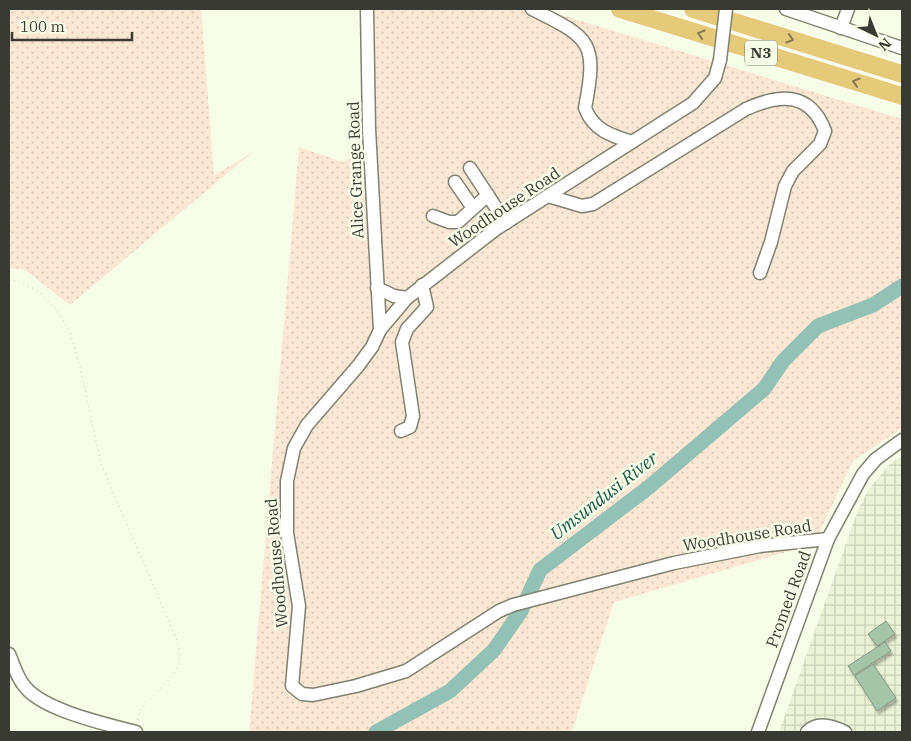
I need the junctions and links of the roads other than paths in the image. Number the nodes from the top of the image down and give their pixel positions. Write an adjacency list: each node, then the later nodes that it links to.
1 (367, 9): 22 (street, Alice Grange Road)
2 (532, 9): 12 (street)
3 (620, 9): 11 (highway, N3, one-way to 3)
4 (693, 9): 10 (highway, N3, one-way to 10)
5 (726, 9): 12 (street, Woodhouse Road, bridge)
6 (786, 9): 8 (street)
7 (848, 9): 8 (street)
8 (841, 28): 9 (street)
9 (902, 48)
10 (902, 74)
11 (902, 96)
12 (632, 142): 16 (street, Woodhouse Road)
13 (470, 168): 15 (street)
14 (455, 182): 17 (street)
15 (488, 195): 17 (street); 19 (street)
16 (548, 196): 19 (street, Woodhouse Road); 20 (street)
17 (473, 208): 18 (street)
18 (434, 216)
19 (506, 223): 21 (street, Woodhouse Road)
20 (760, 273)
21 (422, 285): 23 (street, Woodhouse Road); 25 (street)
22 (377, 288): 23 (street); 24 (street, Alice Grange Road)
23 (407, 298): 24 (street, Woodhouse Road)
24 (380, 330): 27 (street, Woodhouse Road)
25 (401, 431)
26 (902, 440): 27 (street, Promed Road)
27 (828, 539): 30 (street, Promed Road)
28 (9, 654): 29 (street)
29 (136, 732)
30 (758, 732)
31 (807, 732): 32 (street)
32 (845, 732)

